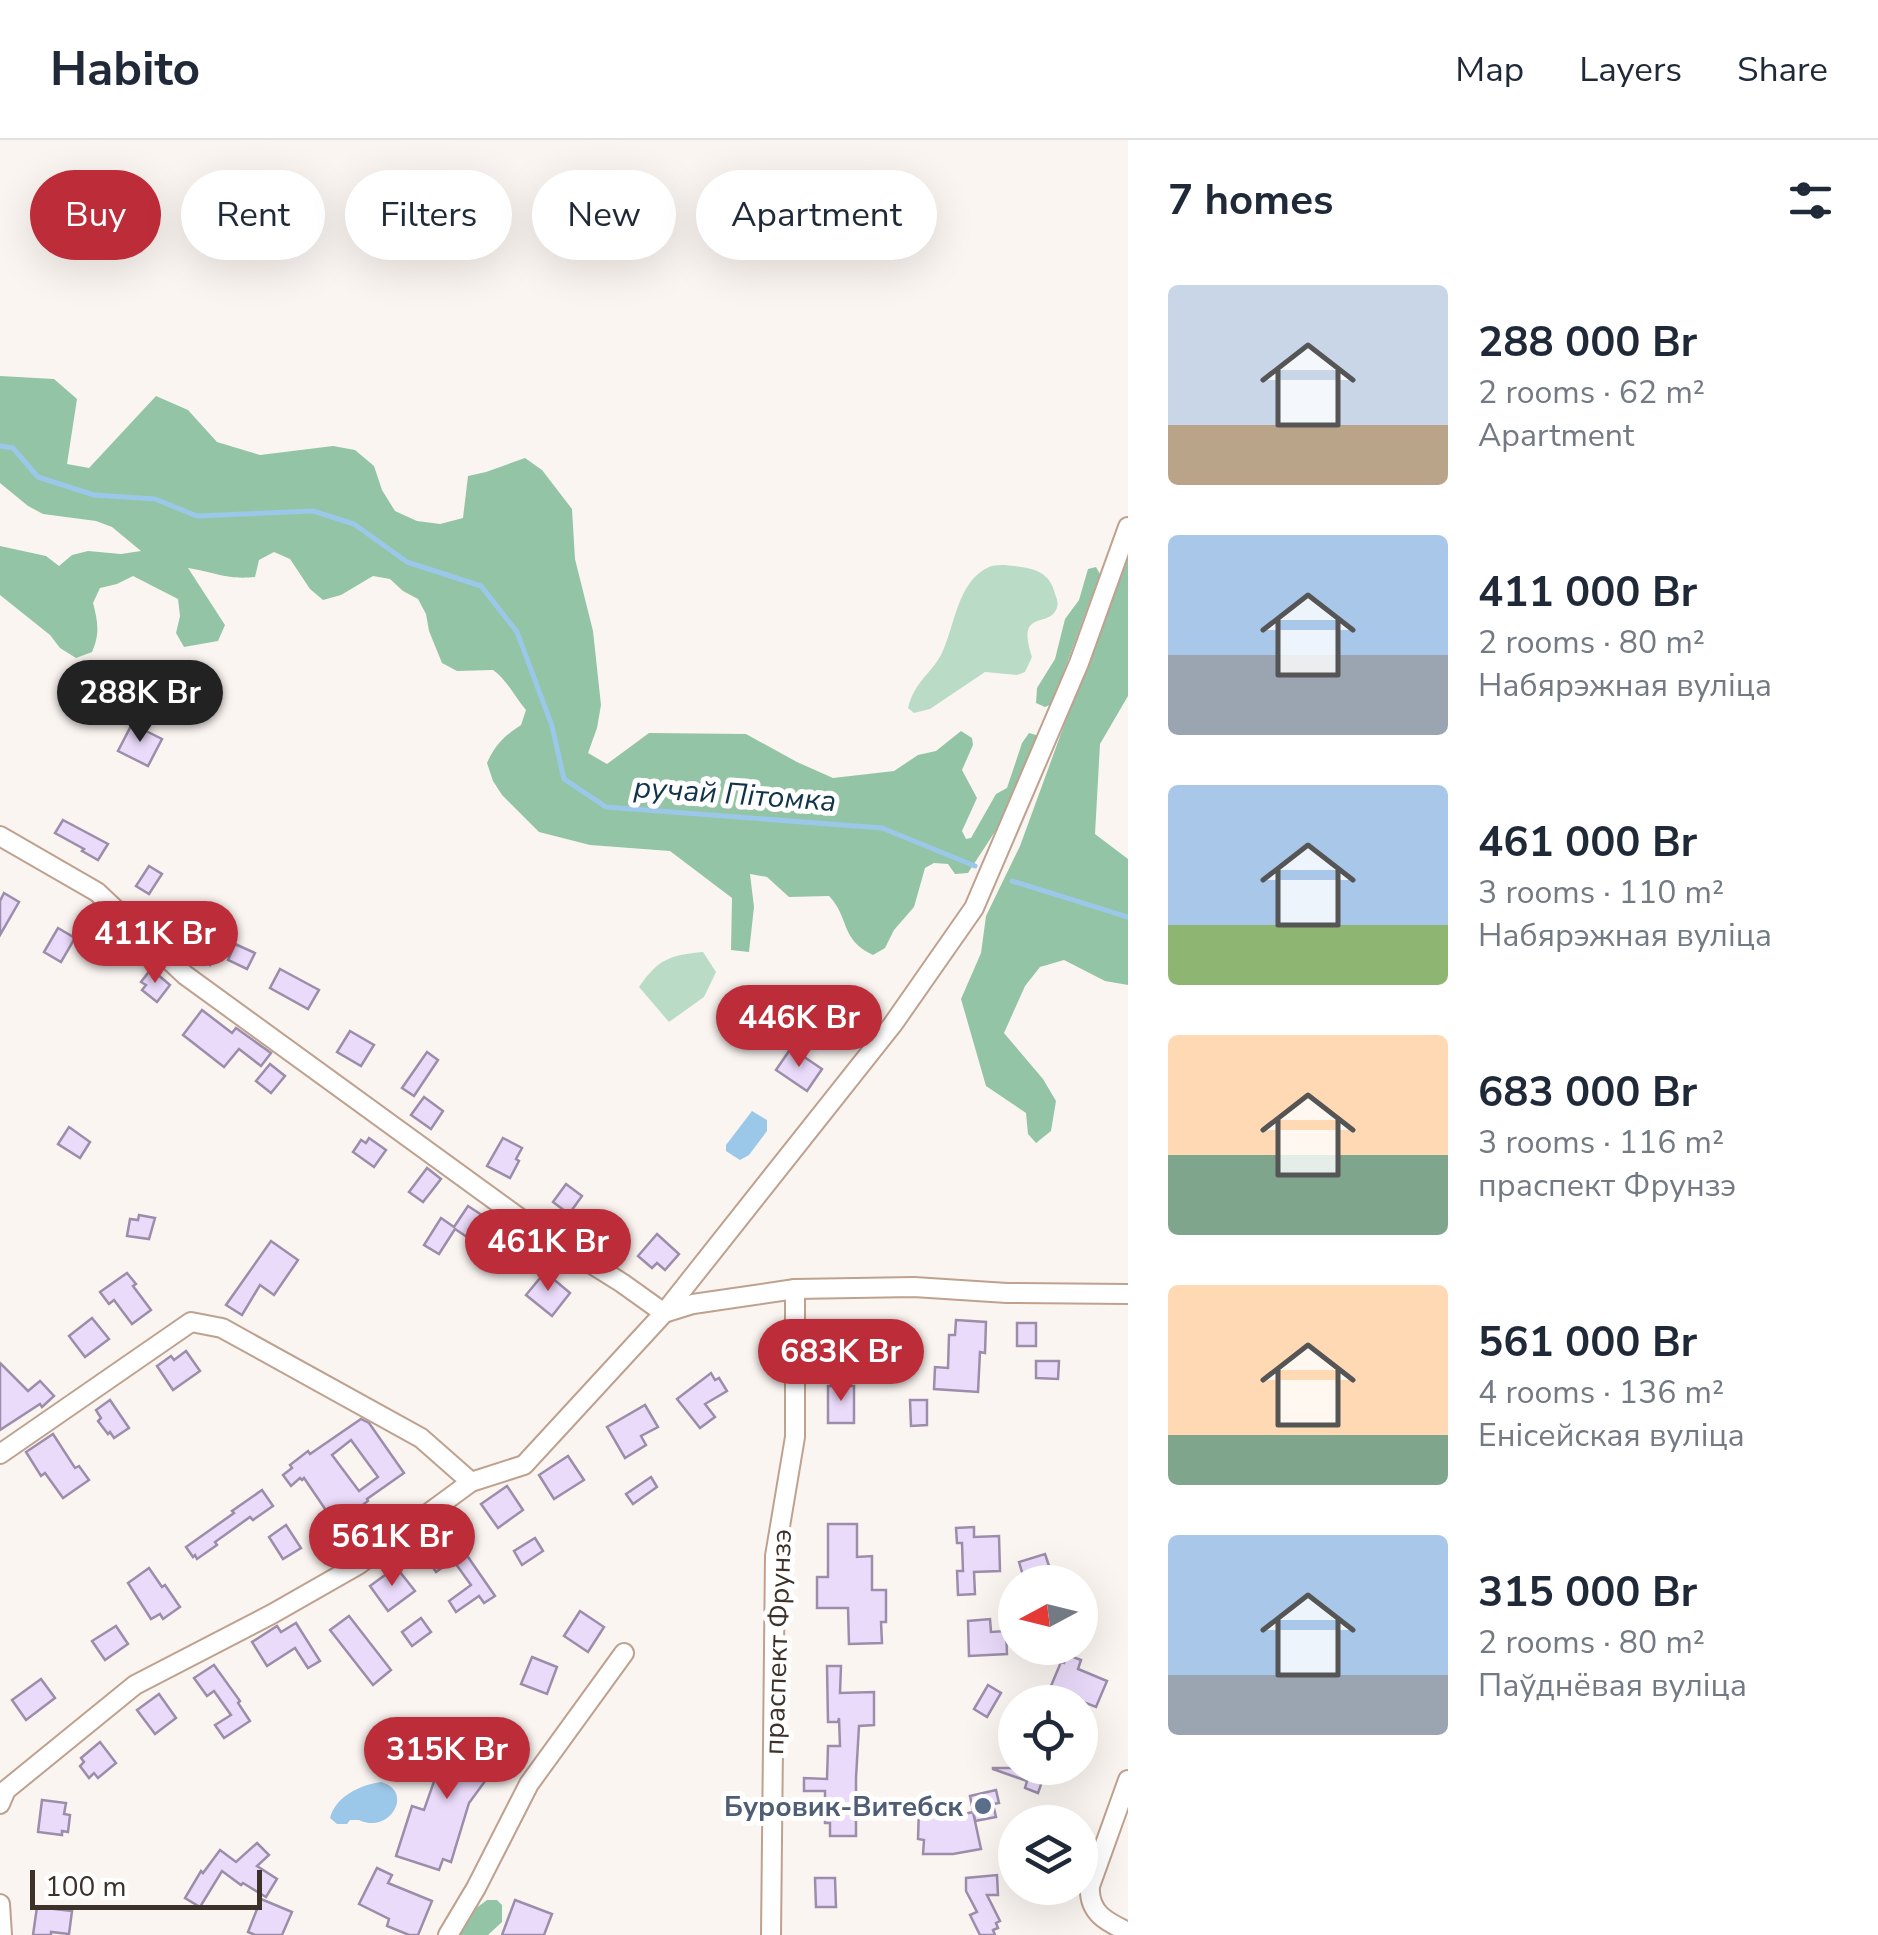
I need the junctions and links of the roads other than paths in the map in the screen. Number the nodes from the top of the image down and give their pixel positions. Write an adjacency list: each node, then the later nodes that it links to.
1 (1128, 528): 5 (street)
2 (0, 836): 5 (street)
3 (796, 1290): 4 (street); 5 (street); 15 (street, праспект Фрунзэ)
4 (1128, 1294)
5 (664, 1313): 7 (street)
6 (0, 1454): 7 (street)
7 (471, 1482): 10 (street)
8 (624, 1653): 14 (street)
9 (1128, 1780): 12 (street)
10 (0, 1804)
11 (0, 1904): 13 (street)
12 (1128, 1932)
13 (2, 1935)
14 (448, 1935)
15 (771, 1935)

